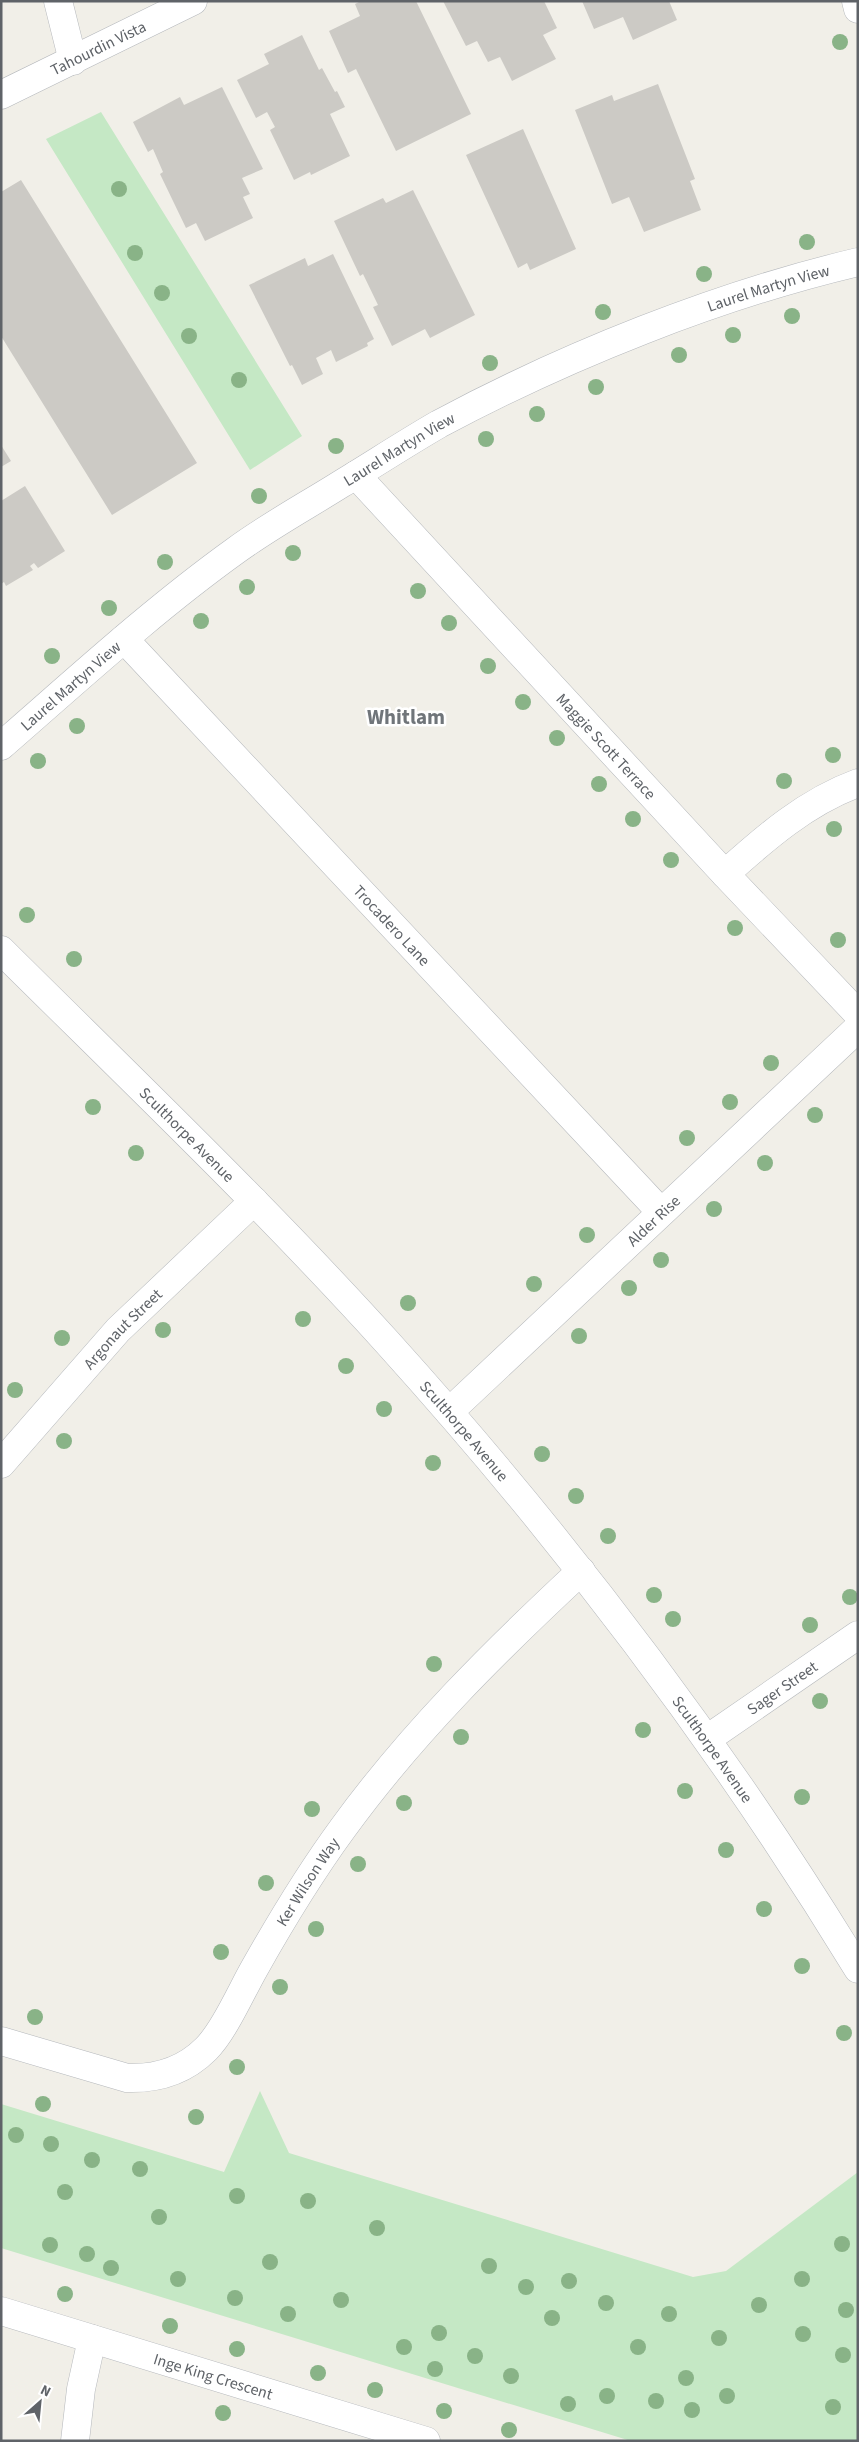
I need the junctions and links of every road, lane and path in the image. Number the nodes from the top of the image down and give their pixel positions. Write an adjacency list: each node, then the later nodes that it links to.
1 (58, 1): 5 (street)
2 (193, 1): 5 (street, Tahourdin Vista)
3 (856, 1): 4 (street)
4 (858, 9)
5 (72, 61): 6 (street, Tahourdin Vista)
6 (1, 95)
7 (858, 262): 8 (street, Laurel Martyn View)
8 (356, 475): 9 (street, Laurel Martyn View); 12 (street, Maggie Scott Terrace)
9 (124, 639): 10 (street, Laurel Martyn View); 17 (street, Trocadero Lane)
10 (1, 746)
11 (858, 783): 12 (street)
12 (725, 874): 14 (street, Maggie Scott Terrace)
13 (1, 950): 16 (street, Sculthorpe Avenue)
14 (858, 1014)
15 (858, 1028): 17 (street, Alder Rise)
16 (254, 1201): 18 (street, Sculthorpe Avenue); 19 (street, Argonaut Street)
17 (661, 1212): 18 (street, Alder Rise)
18 (449, 1412): 20 (street, Sculthorpe Avenue)
19 (1, 1464)
20 (581, 1571): 22 (street, Sculthorpe Avenue); 24 (street, Ker Wilson Way)
21 (858, 1635): 22 (street, Sager Street)
22 (707, 1739): 23 (street, Sculthorpe Avenue)
23 (858, 1969)
24 (1, 2041)
25 (1, 2311): 26 (street, Inge King Crescent)
26 (92, 2339): 27 (street); 28 (street, Inge King Crescent)
27 (75, 2441)
28 (426, 2441)

